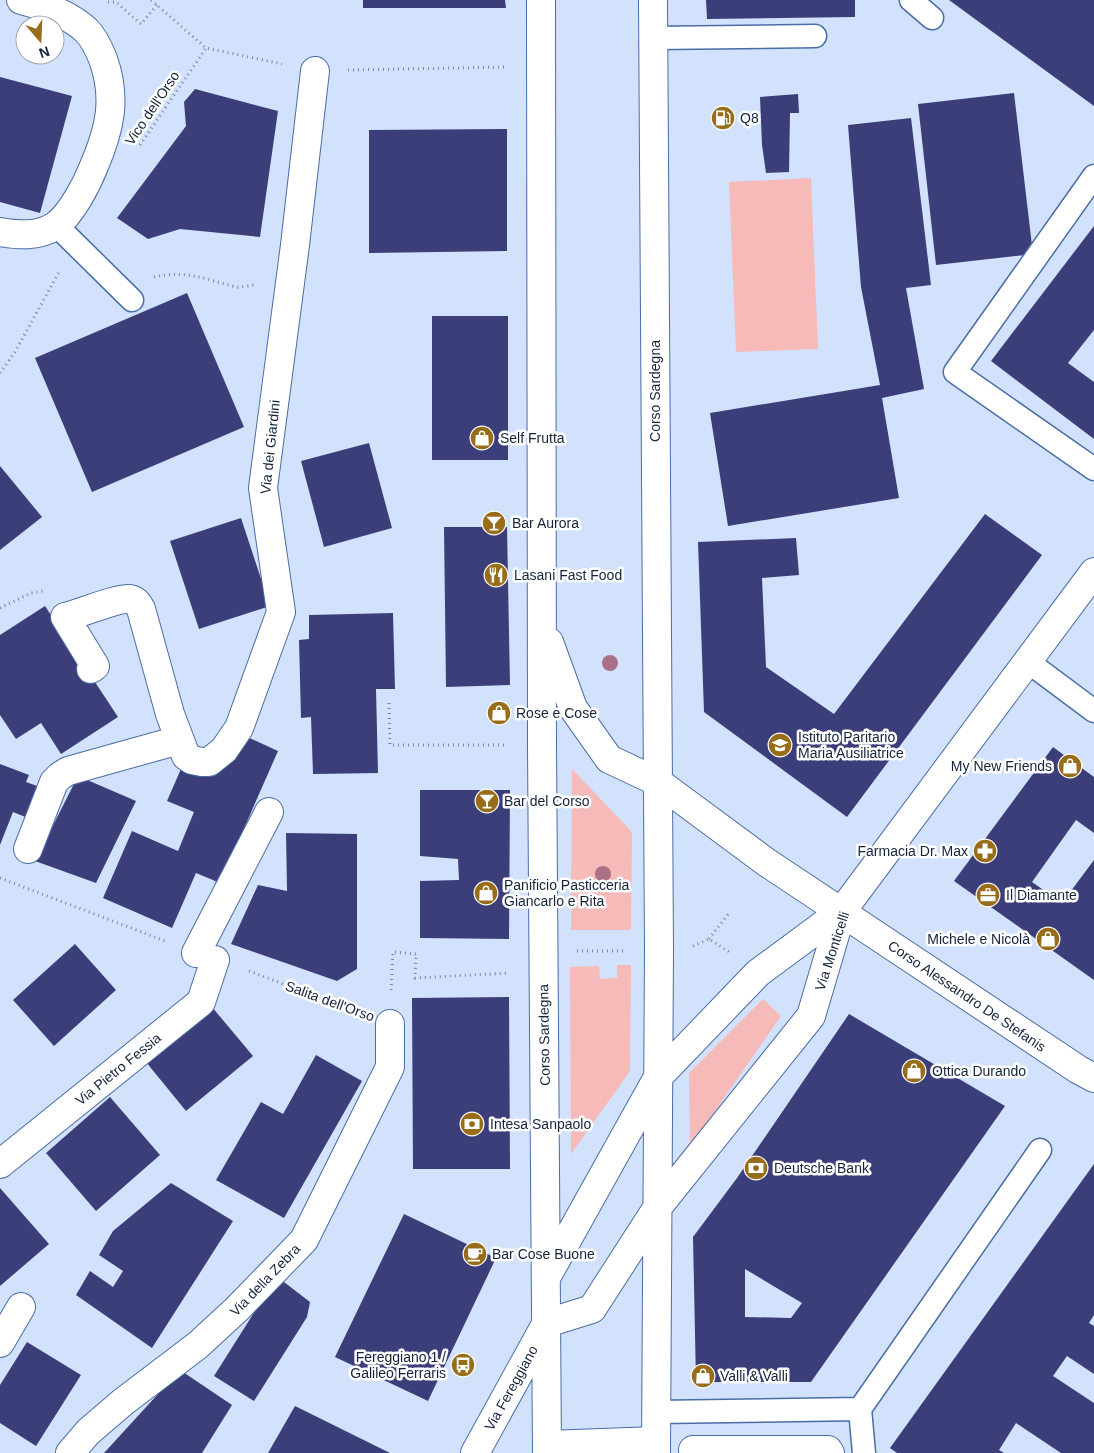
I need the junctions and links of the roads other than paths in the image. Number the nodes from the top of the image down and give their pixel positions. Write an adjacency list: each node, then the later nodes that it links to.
1 (21, 0): 11 (street)
2 (541, 0): 15 (street, Corso Sardegna)
3 (653, 0): 7 (street, Corso Sardegna)
4 (910, 0): 5 (lane)
5 (932, 18)
6 (815, 36): 7 (lane)
7 (654, 38): 20 (street, Corso Sardegna)
8 (315, 71): 19 (street, Via dei Giardini)
9 (1094, 176): 13 (lane)
10 (0, 232): 11 (street)
11 (66, 234): 12 (lane)
12 (126, 294)
13 (1094, 469)
14 (1094, 572): 16 (street, Via Monticelli)
15 (542, 624): 20 (street, Corso Sardegna); 30 (street, Corso Sardegna)
16 (1027, 662): 18 (lane); 23 (street, Via Monticelli)
17 (91, 669): 19 (street, Via dei Giardini)
18 (1094, 711)
19 (179, 740): 22 (street)
20 (658, 782): 23 (street, Corso Sardegna); 25 (street, Corso Sardegna)
21 (269, 812): 28 (street, Via Pietro Fessia)
22 (28, 849)
23 (842, 912): 25 (street); 26 (street, Corso Alessandro De Stefanis); 29 (street, Via Monticelli)
24 (390, 1024): 39 (street, Via della Zebra)
25 (658, 1077): 29 (street, Corso Sardegna); 30 (street)
26 (1094, 1078)
27 (1040, 1150): 34 (lane)
28 (0, 1164)
29 (657, 1208): 32 (street, Via Monticelli); 35 (street, Corso Sardegna)
30 (546, 1276): 32 (street, Corso Sardegna)
31 (21, 1307): 33 (street)
32 (547, 1323): 37 (street, Corso Sardegna); 40 (street, Via Fereggiano)
33 (0, 1343)
34 (860, 1408): 35 (lane); 42 (lane)
35 (656, 1412): 36 (street, Corso Sardegna)
36 (656, 1447): 37 (street, Corso Sardegna)
37 (547, 1449)
38 (693, 1450): 41 (street)
39 (70, 1453)
40 (475, 1453)
41 (830, 1453)
42 (864, 1453)

